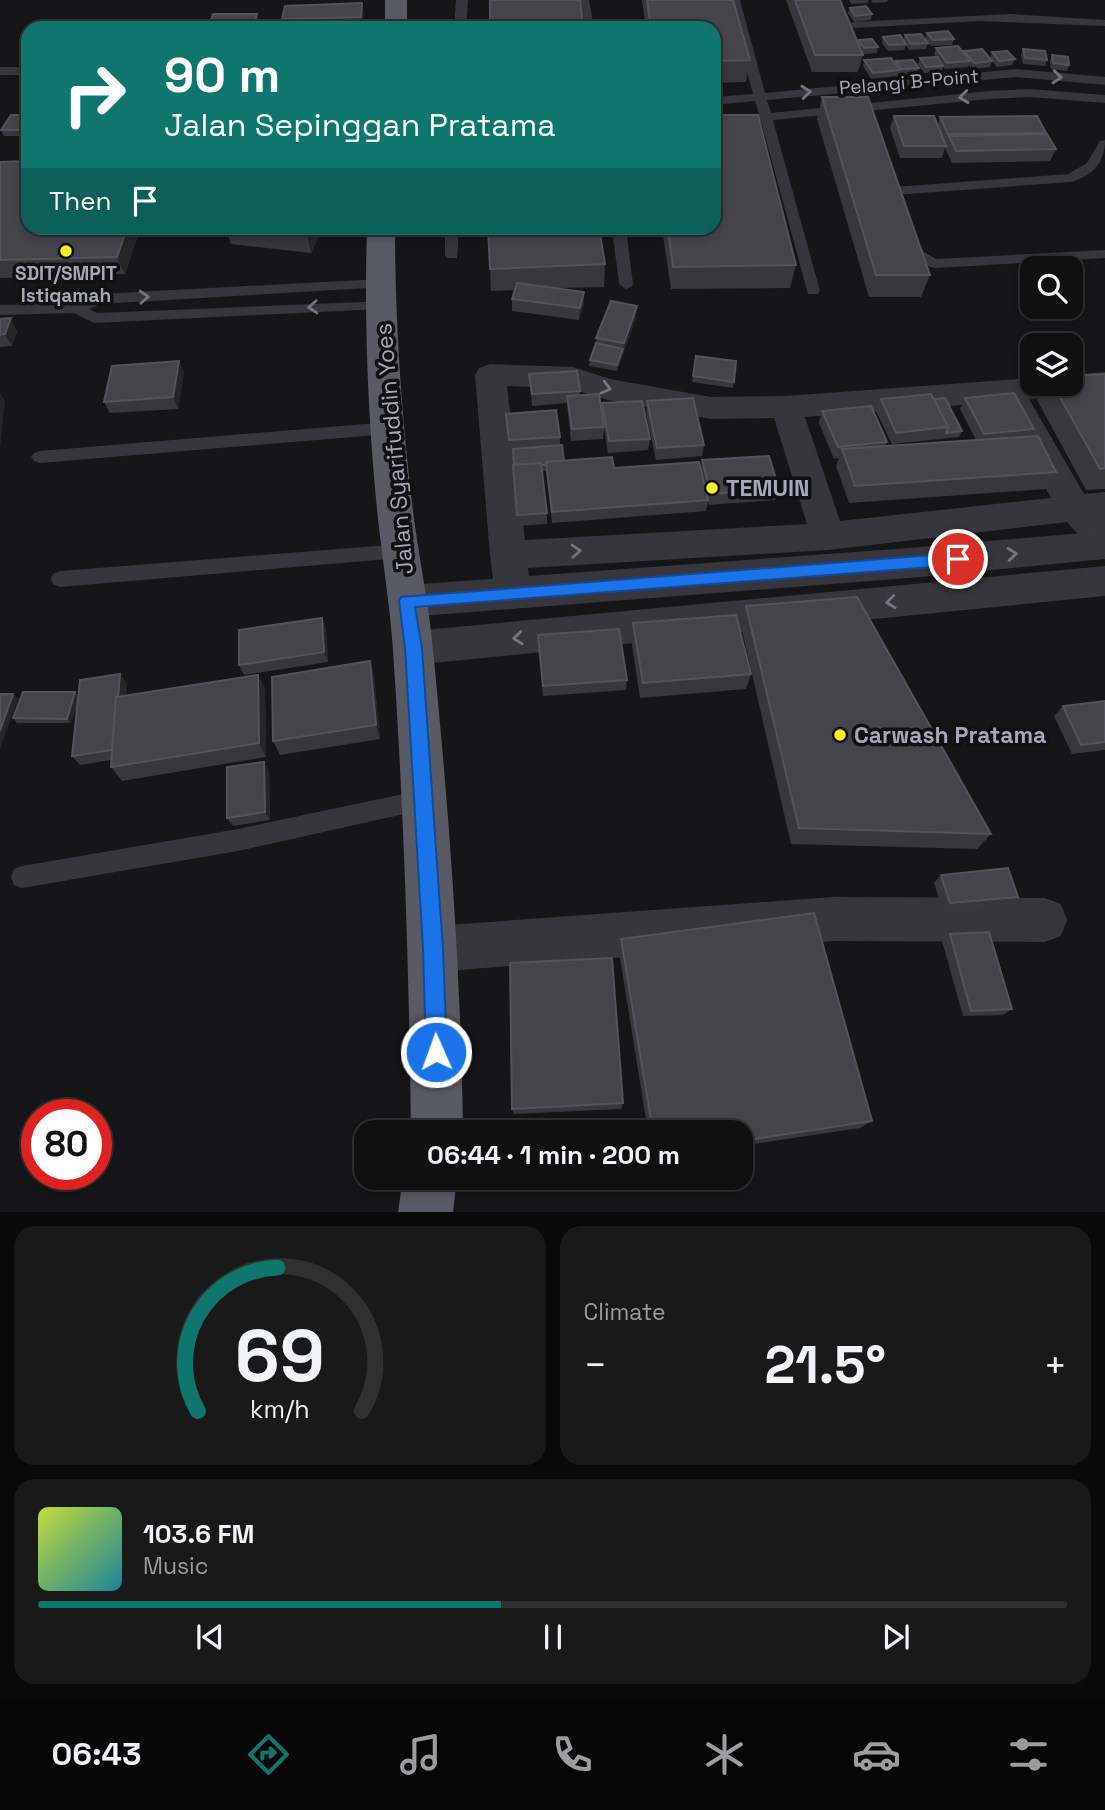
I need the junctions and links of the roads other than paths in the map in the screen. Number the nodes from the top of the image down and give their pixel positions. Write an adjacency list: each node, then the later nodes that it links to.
1 (396, 0): 5 (highway)
2 (462, 0): 6 (lane)
3 (583, 0): 7 (lane)
4 (734, 0): 16 (lane)
5 (396, 21)
6 (460, 21)
7 (587, 21)
8 (1105, 23): 9 (lane)
9 (854, 24)
10 (0, 71): 11 (lane)
11 (21, 71)
12 (1016, 73): 13 (lane, Pelangi B-Point, one-way to 13); 14 (lane, Pelangi B-Point); 15 (lane)
13 (1105, 81)
14 (848, 87): 16 (lane, Pelangi B-Point, one-way to 14); 19 (lane)
15 (1030, 93): 17 (lane, Pelangi B-Point); 19 (lane, Pelangi B-Point, one-way to 19)
16 (759, 97): 18 (lane, Pelangi B-Point); 20 (lane)
17 (1105, 99)
18 (721, 100)
19 (863, 114): 20 (lane, Pelangi B-Point)
20 (764, 117): 21 (lane, Pelangi B-Point); 31 (lane)
21 (721, 121)
22 (1105, 144): 23 (lane)
23 (894, 191)
24 (905, 224): 28 (lane)
25 (382, 235): 32 (highway, Jalan Syarifuddin Yoes)
26 (452, 235): 29 (lane)
27 (620, 235): 30 (lane)
28 (1105, 254)
29 (452, 255)
30 (626, 284)
31 (813, 291)
32 (381, 294): 33 (lane); 38 (highway, Jalan Syarifuddin Yoes)
33 (0, 310)
34 (490, 375): 37 (street, one-way to 37); 44 (street)
35 (1105, 383): 36 (street)
36 (1009, 391): 37 (street); 40 (street)
37 (786, 407): 41 (street)
38 (389, 428): 39 (lane); 43 (highway, Jalan Syarifuddin Yoes)
39 (40, 457)
40 (1089, 507): 41 (street); 42 (street)
41 (828, 536): 44 (street, one-way to 41)
42 (1105, 543): 45 (street, one-way to 42)
43 (401, 551): 46 (lane); 49 (highway, Jalan Syarifuddin Yoes)
44 (508, 555): 48 (street)
45 (730, 577): 48 (street); 50 (street)
46 (60, 579)
47 (1105, 581): 50 (street, one-way to 50)
48 (513, 594): 49 (street)
49 (407, 601): 51 (highway, Jalan Syarifuddin Yoes)
50 (740, 617): 51 (street, one-way to 51)
51 (414, 648): 52 (highway, Jalan Syarifuddin Yoes)
52 (422, 800): 53 (lane); 55 (highway, Jalan Syarifuddin Yoes)
53 (22, 877)
54 (1045, 920): 55 (street)
55 (433, 949): 56 (highway, Jalan Syarifuddin Yoes)
56 (436, 1120)
57 (428, 1190): 58 (highway)
58 (425, 1212)

